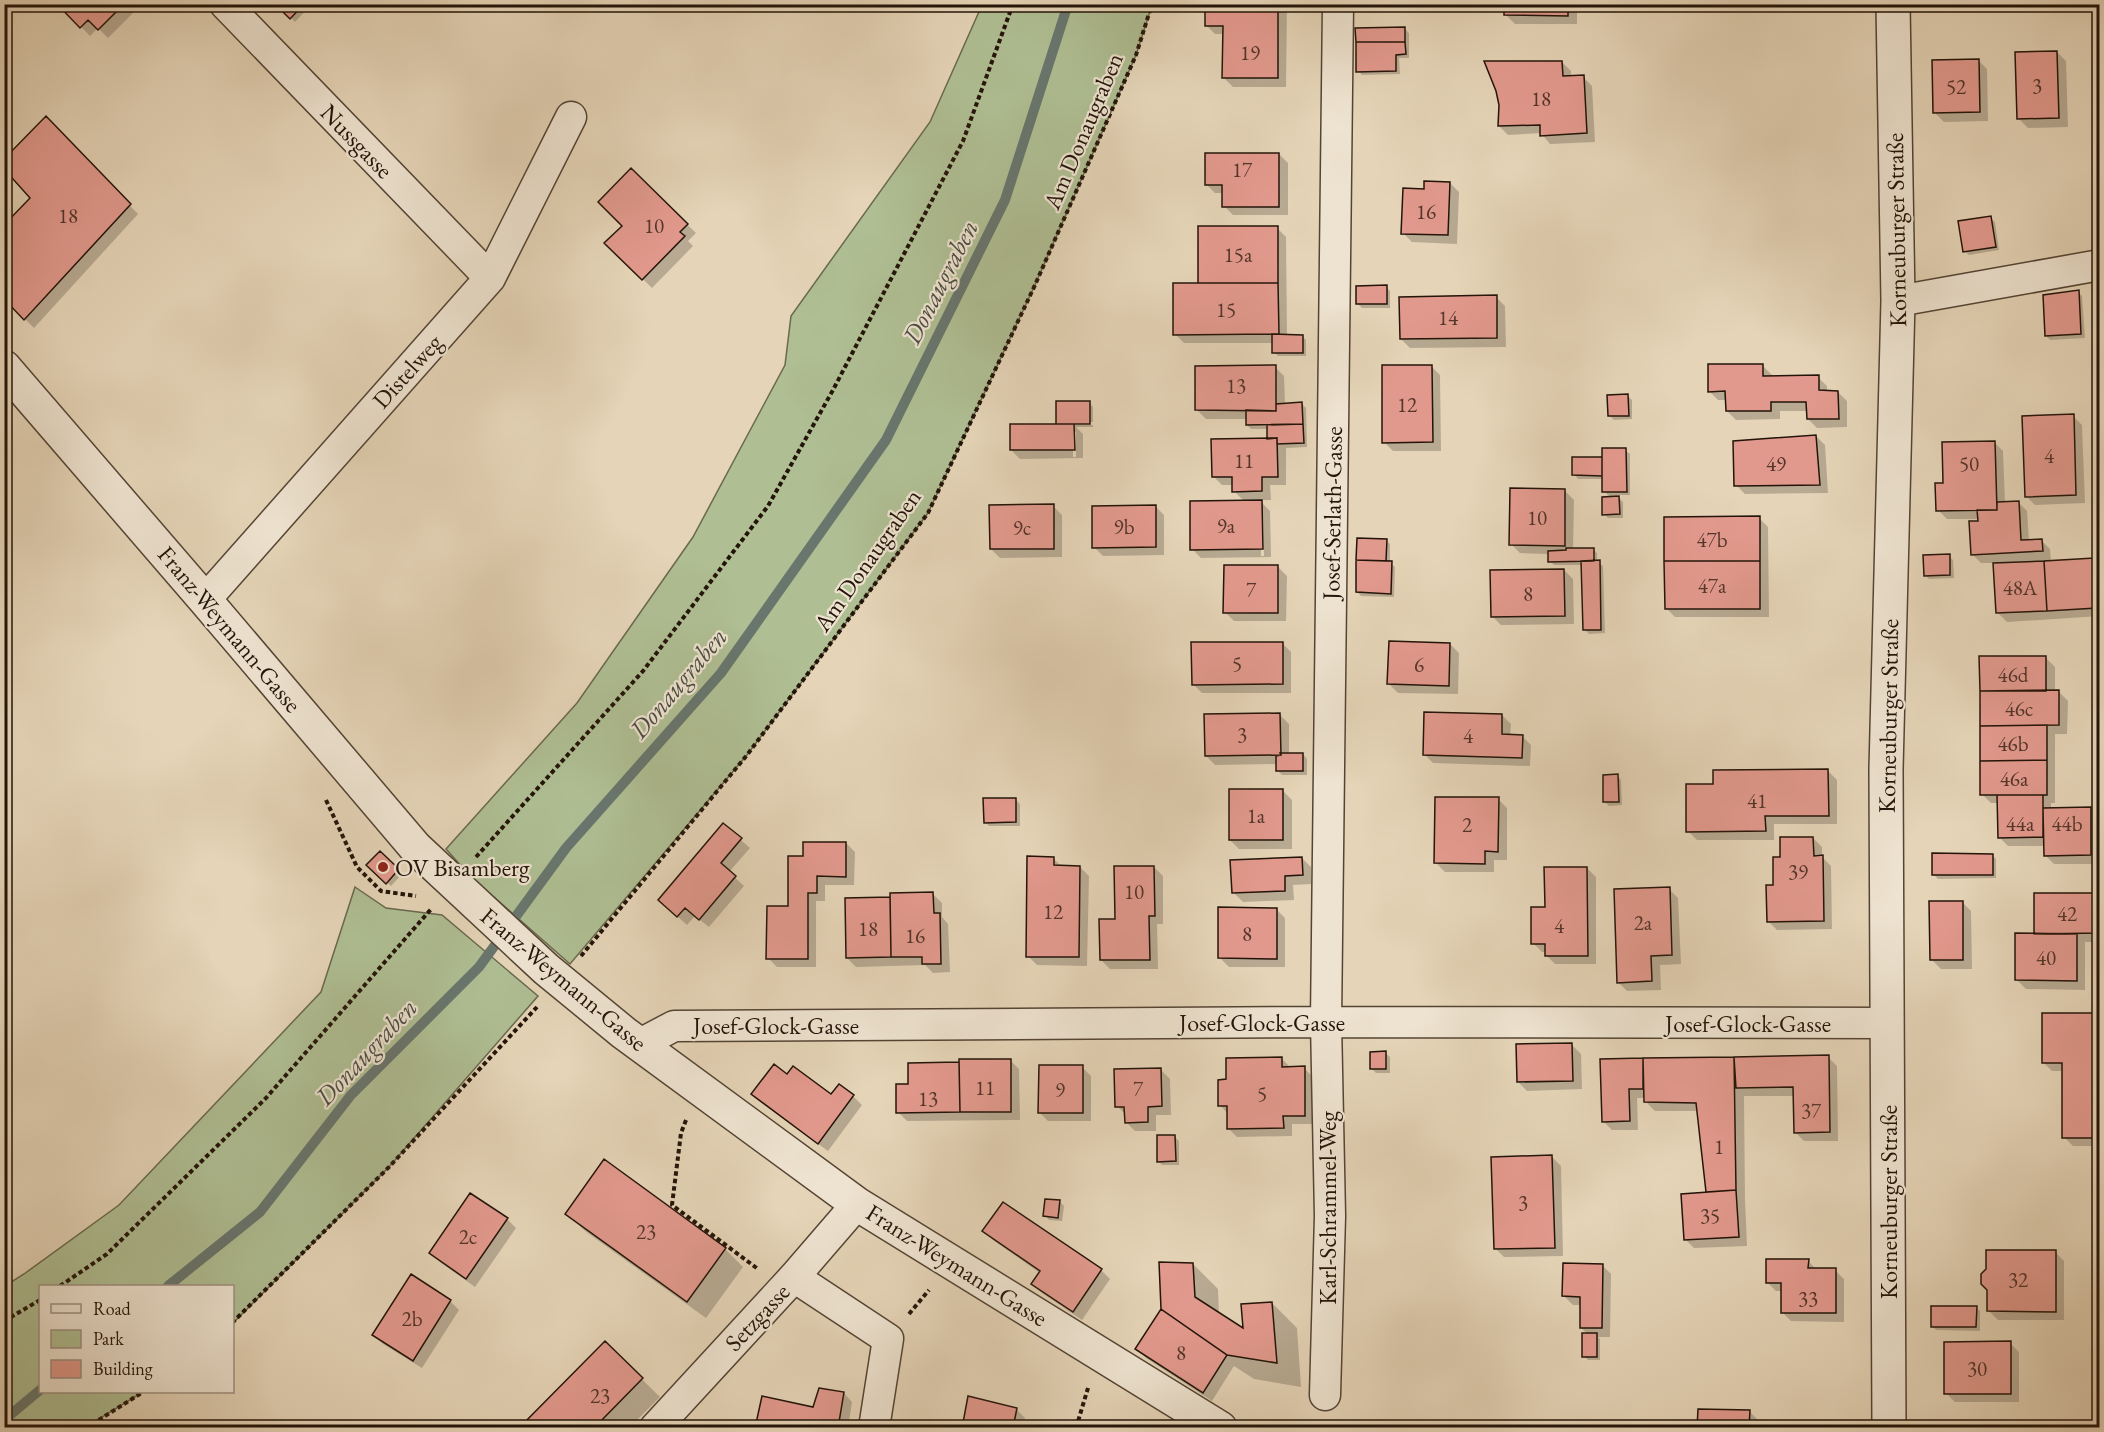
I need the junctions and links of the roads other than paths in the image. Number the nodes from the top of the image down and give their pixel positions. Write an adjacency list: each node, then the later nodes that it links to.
1 (225, 4): 6 (street, Nussgasse)
2 (1338, 4): 10 (street, Josef-Serlath-Gasse)
3 (1893, 4): 7 (street, Korneuburger Straße)
4 (571, 117): 6 (street, Distelweg)
5 (2100, 265): 7 (street)
6 (490, 278): 9 (street, Distelweg)
7 (1898, 301): 11 (street, Korneuburger Straße)
8 (4, 367): 9 (street, Franz-Weymann-Gasse)
9 (205, 600): 12 (street, Franz-Weymann-Gasse)
10 (1326, 1022): 11 (street, Josef-Glock-Gasse); 12 (street, Josef-Glock-Gasse); 15 (street, Karl-Schrammel-Weg)
11 (1888, 1023): 19 (street, Korneuburger Straße)
12 (640, 1044): 13 (street, Franz-Weymann-Gasse)
13 (857, 1204): 14 (street, Setzgasse); 18 (street, Franz-Weymann-Gasse)
14 (794, 1277): 16 (street, Setzgasse); 17 (street)
15 (1325, 1395)
16 (655, 1428)
17 (874, 1428)
18 (1220, 1428)
19 (1889, 1428)

